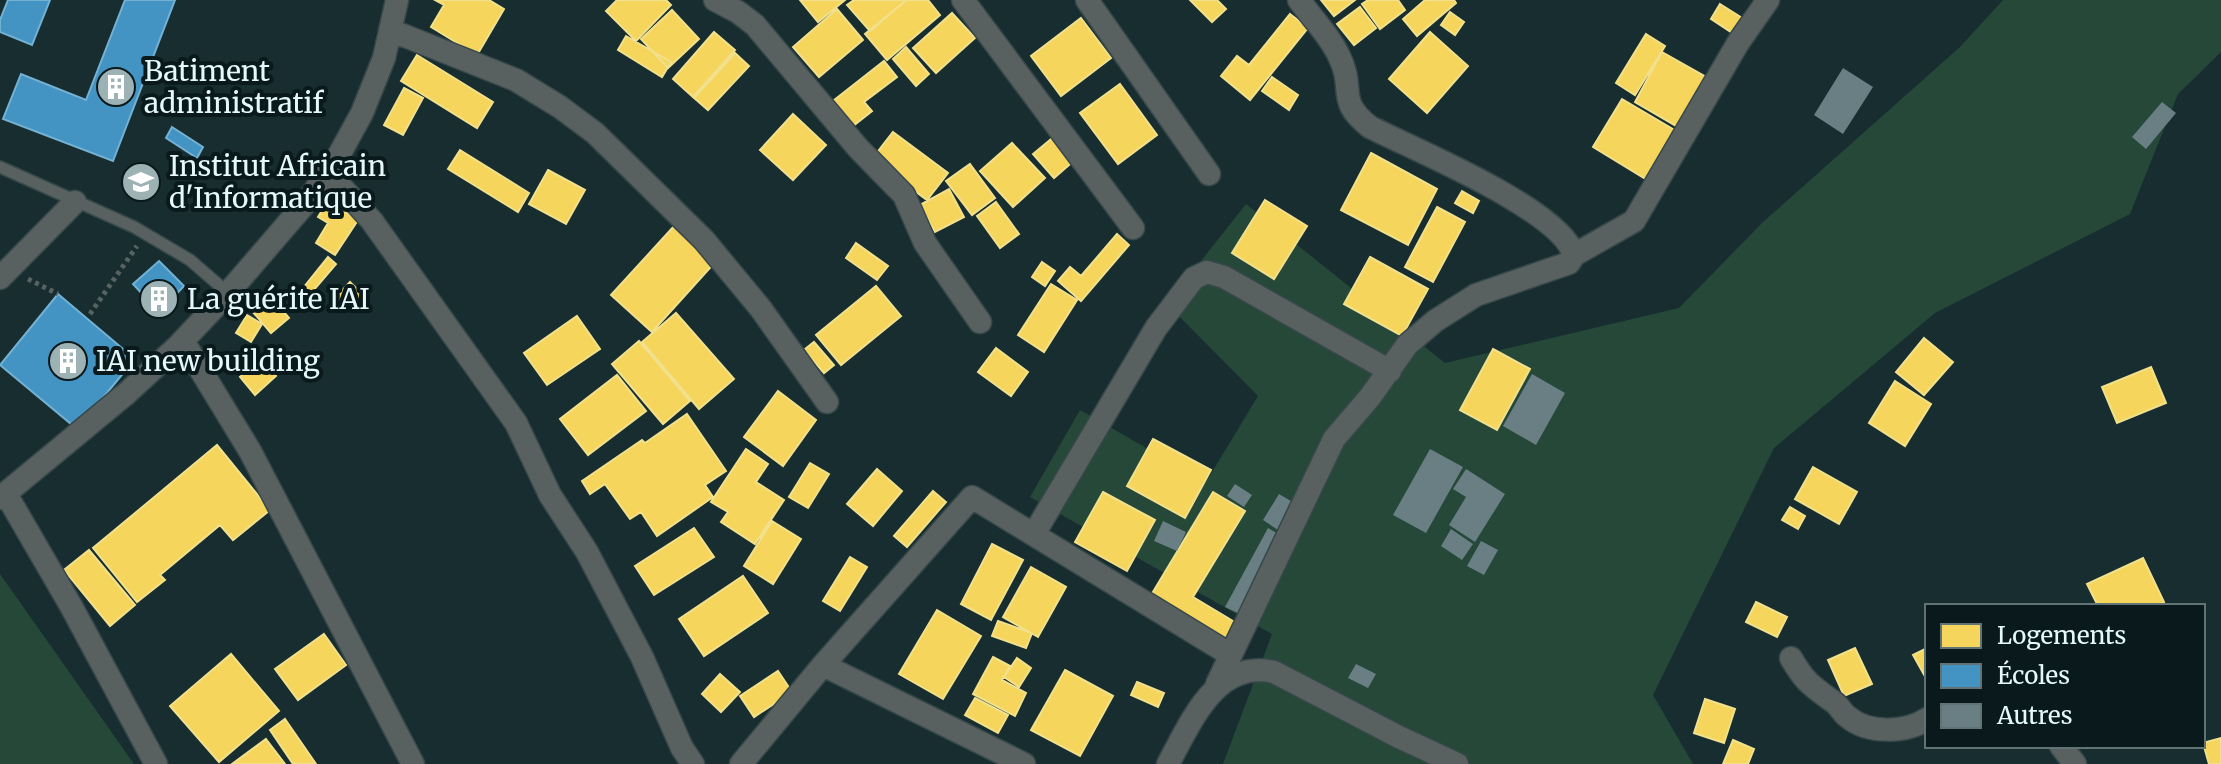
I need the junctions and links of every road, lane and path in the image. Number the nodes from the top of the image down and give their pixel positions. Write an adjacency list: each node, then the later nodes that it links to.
1 (397, 0): 7 (street)
2 (715, 0): 18 (street)
3 (963, 0): 12 (street)
4 (1087, 0): 10 (street)
5 (1299, 0): 14 (street)
6 (1768, 0): 14 (street)
7 (390, 30): 9 (street); 21 (street)
8 (0, 167): 11 (lane)
9 (328, 172): 16 (street); 32 (street)
10 (1209, 174)
11 (75, 202): 13 (lane); 15 (street)
12 (1133, 228)
13 (146, 234): 16 (lane); 17 (path)
14 (1574, 255): 20 (street)
15 (0, 278)
16 (228, 293): 19 (street)
17 (90, 314)
18 (980, 322)
19 (183, 341): 22 (street); 31 (street)
20 (1390, 371): 23 (street); 24 (street)
21 (827, 402)
22 (3, 496): 30 (street)
23 (1034, 534): 24 (street); 26 (street)
24 (1231, 655): 27 (street)
25 (1791, 658): 28 (street)
26 (823, 665): 33 (street); 34 (street)
27 (1217, 684): 35 (street); 36 (street)
28 (1925, 720)
29 (2063, 748): 37 (street)
30 (156, 764)
31 (413, 764)
32 (693, 764)
33 (741, 764)
34 (1024, 764)
35 (1168, 764)
36 (1457, 764)
37 (2075, 764)

